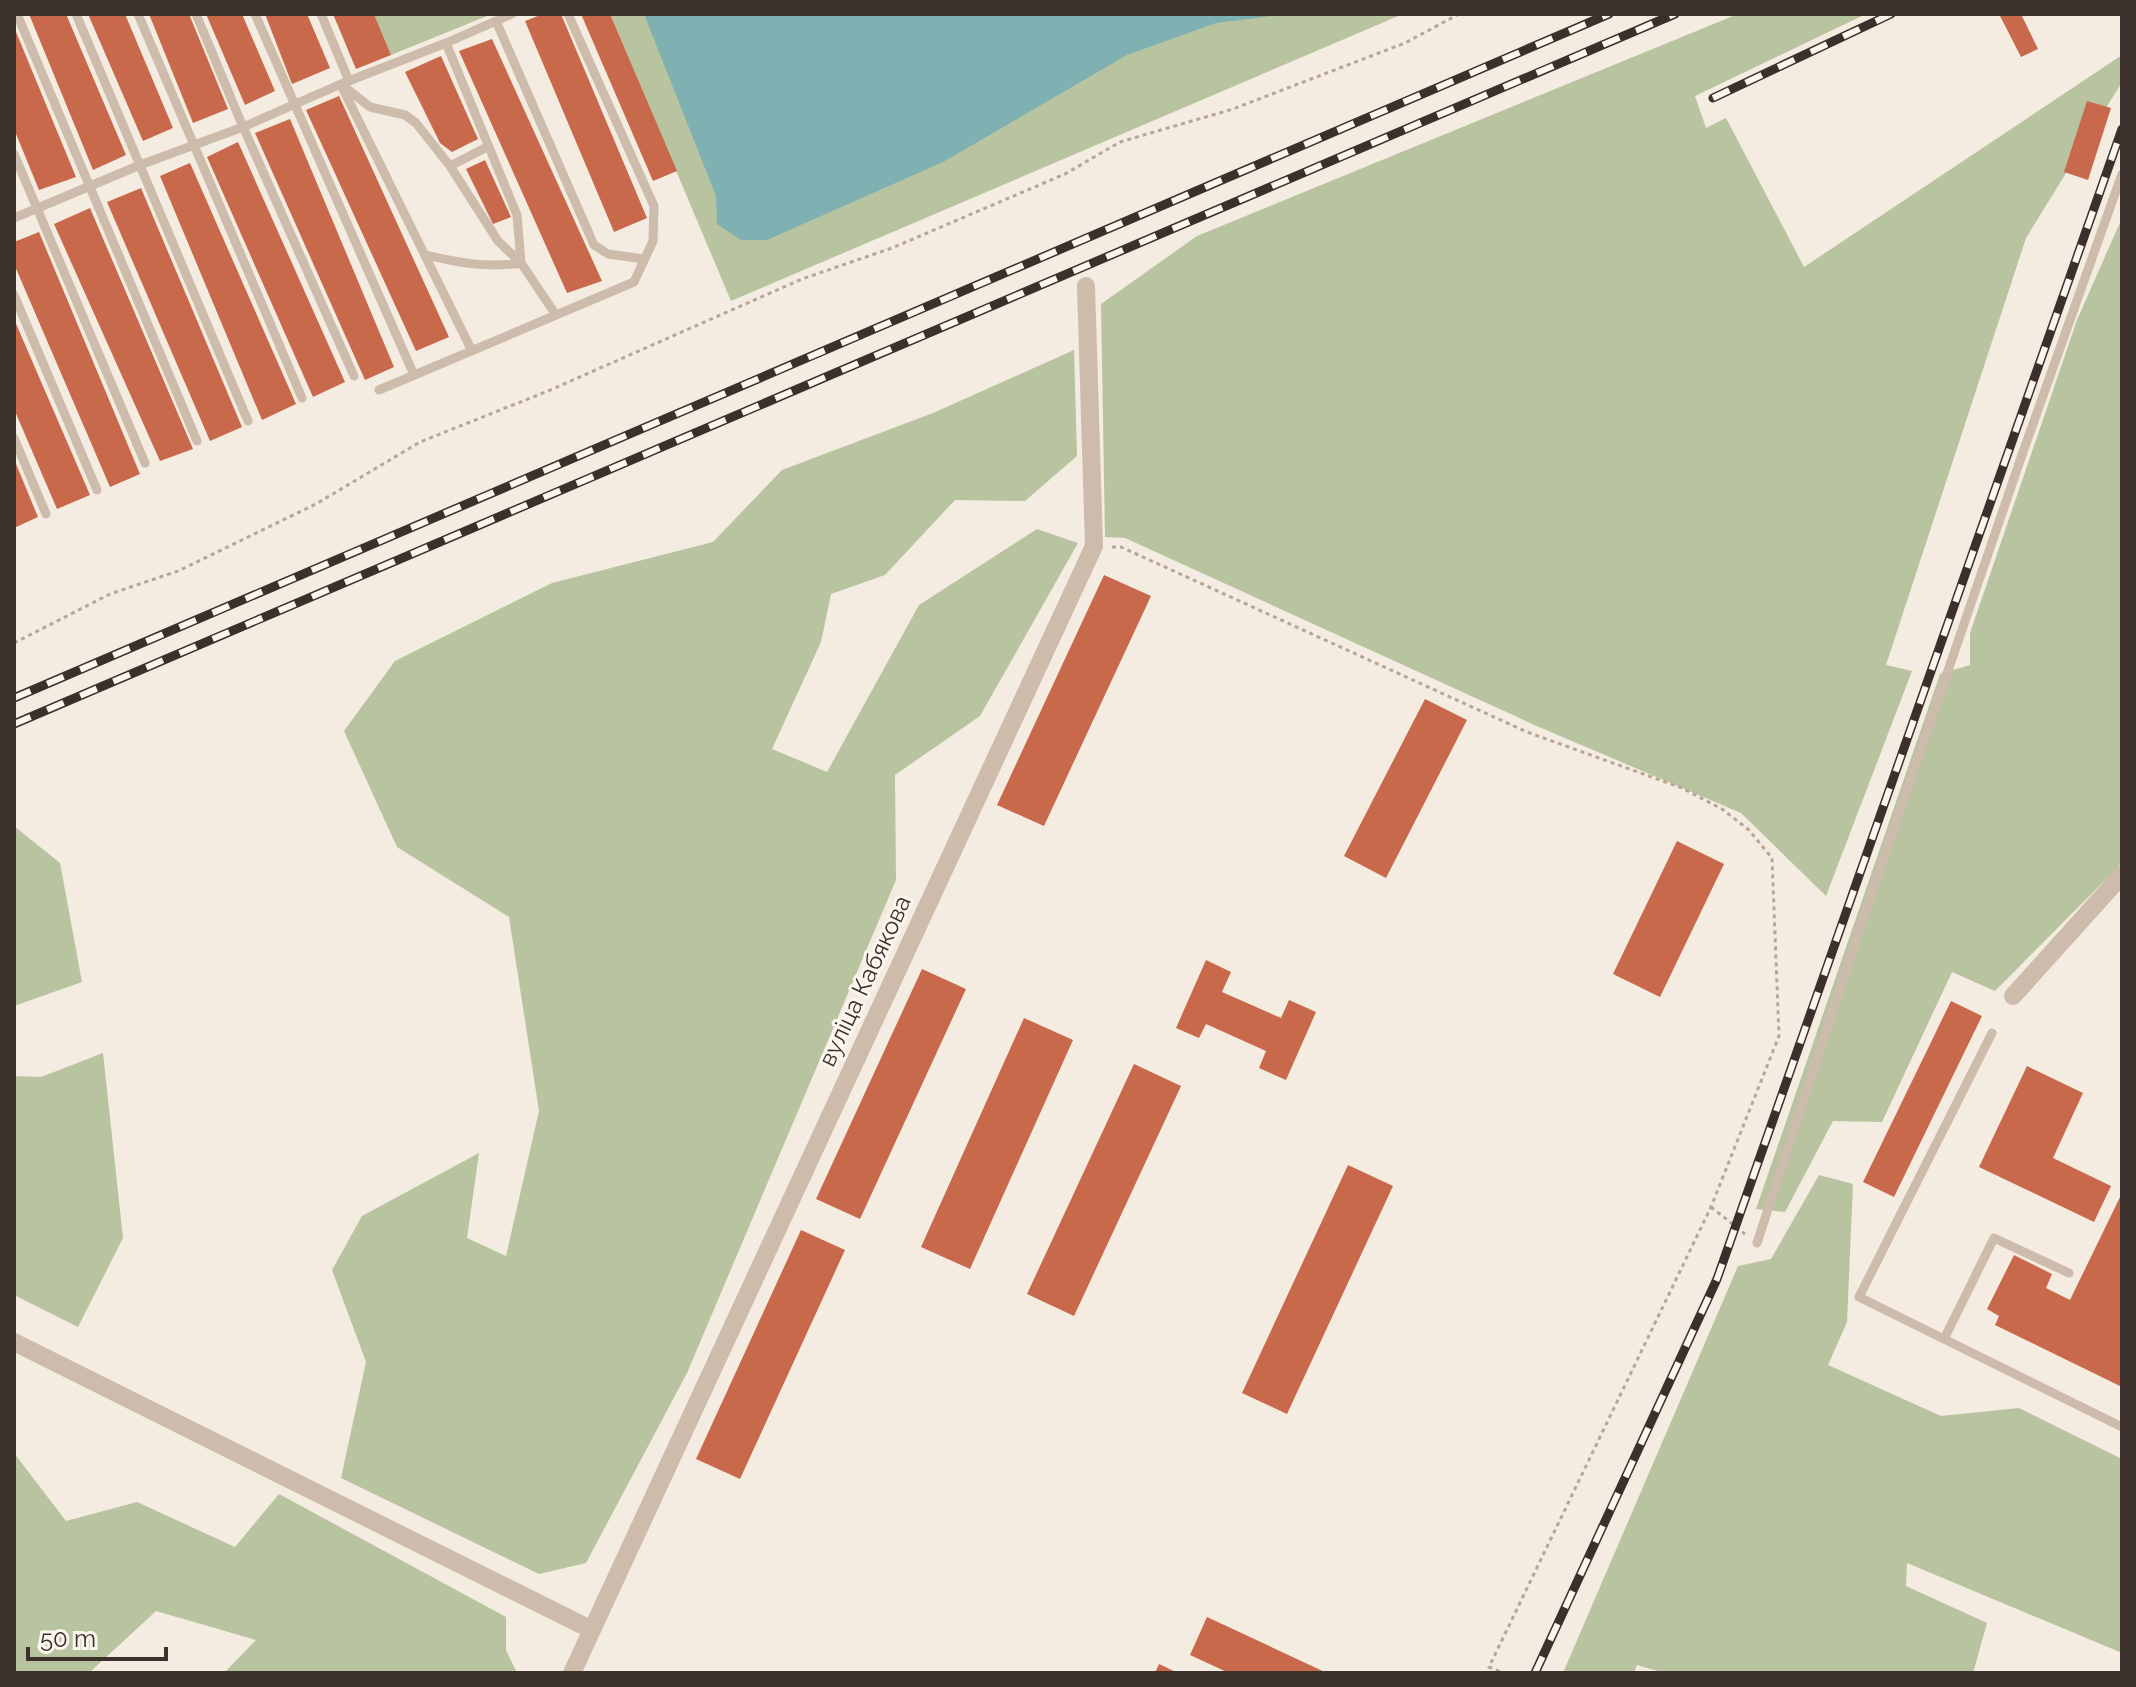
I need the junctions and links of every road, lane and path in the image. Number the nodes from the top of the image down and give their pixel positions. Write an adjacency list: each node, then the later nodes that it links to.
1 (17, 14): 21 (lane)
2 (76, 14): 18 (lane)
3 (138, 14): 15 (lane)
4 (196, 14): 14 (lane)
5 (255, 14): 13 (lane)
6 (321, 14): 12 (lane)
7 (512, 14): 10 (lane)
8 (568, 14): 25 (lane)
9 (1459, 14): 42 (path)
10 (496, 21): 11 (lane); 25 (lane)
11 (446, 43): 12 (lane); 16 (lane)
12 (345, 82): 13 (lane); 19 (lane); 24 (lane)
13 (293, 104): 14 (lane); 31 (lane)
14 (243, 127): 15 (lane); 32 (lane)
15 (193, 146): 18 (lane); 34 (lane)
16 (489, 146): 19 (lane); 26 (lane)
17 (14, 154): 22 (lane)
18 (140, 165): 21 (lane); 35 (lane)
19 (450, 166): 26 (lane)
20 (2122, 174): 47 (lane)
21 (89, 188): 22 (lane); 37 (lane)
22 (38, 208): 23 (lane); 38 (lane)
23 (14, 218)
24 (426, 255): 26 (lane); 30 (lane)
25 (644, 259): 29 (lane)
26 (521, 263): 29 (lane)
27 (1086, 286): 41 (street, вуліца Кабякова)
28 (14, 295): 39 (lane)
29 (556, 315): 30 (lane)
30 (472, 351): 31 (lane)
31 (414, 375): 33 (lane)
32 (354, 376)
33 (379, 390)
34 (302, 398)
35 (248, 421)
36 (14, 438): 40 (lane)
37 (197, 441)
38 (145, 463)
39 (97, 490)
40 (46, 514)
41 (1094, 546): 46 (path); 52 (street, вуліца Кабякова)
42 (14, 643)
43 (2122, 875): 44 (street)
44 (2013, 996)
45 (1992, 1033): 49 (lane)
46 (1711, 1207): 47 (path); 54 (path)
47 (1757, 1243)
48 (2069, 1273): 49 (lane)
49 (1944, 1339): 51 (lane)
50 (14, 1342): 52 (street)
51 (2122, 1427)
52 (592, 1630): 53 (street, вуліца Кабякова)
53 (572, 1673)
54 (1503, 1673)

